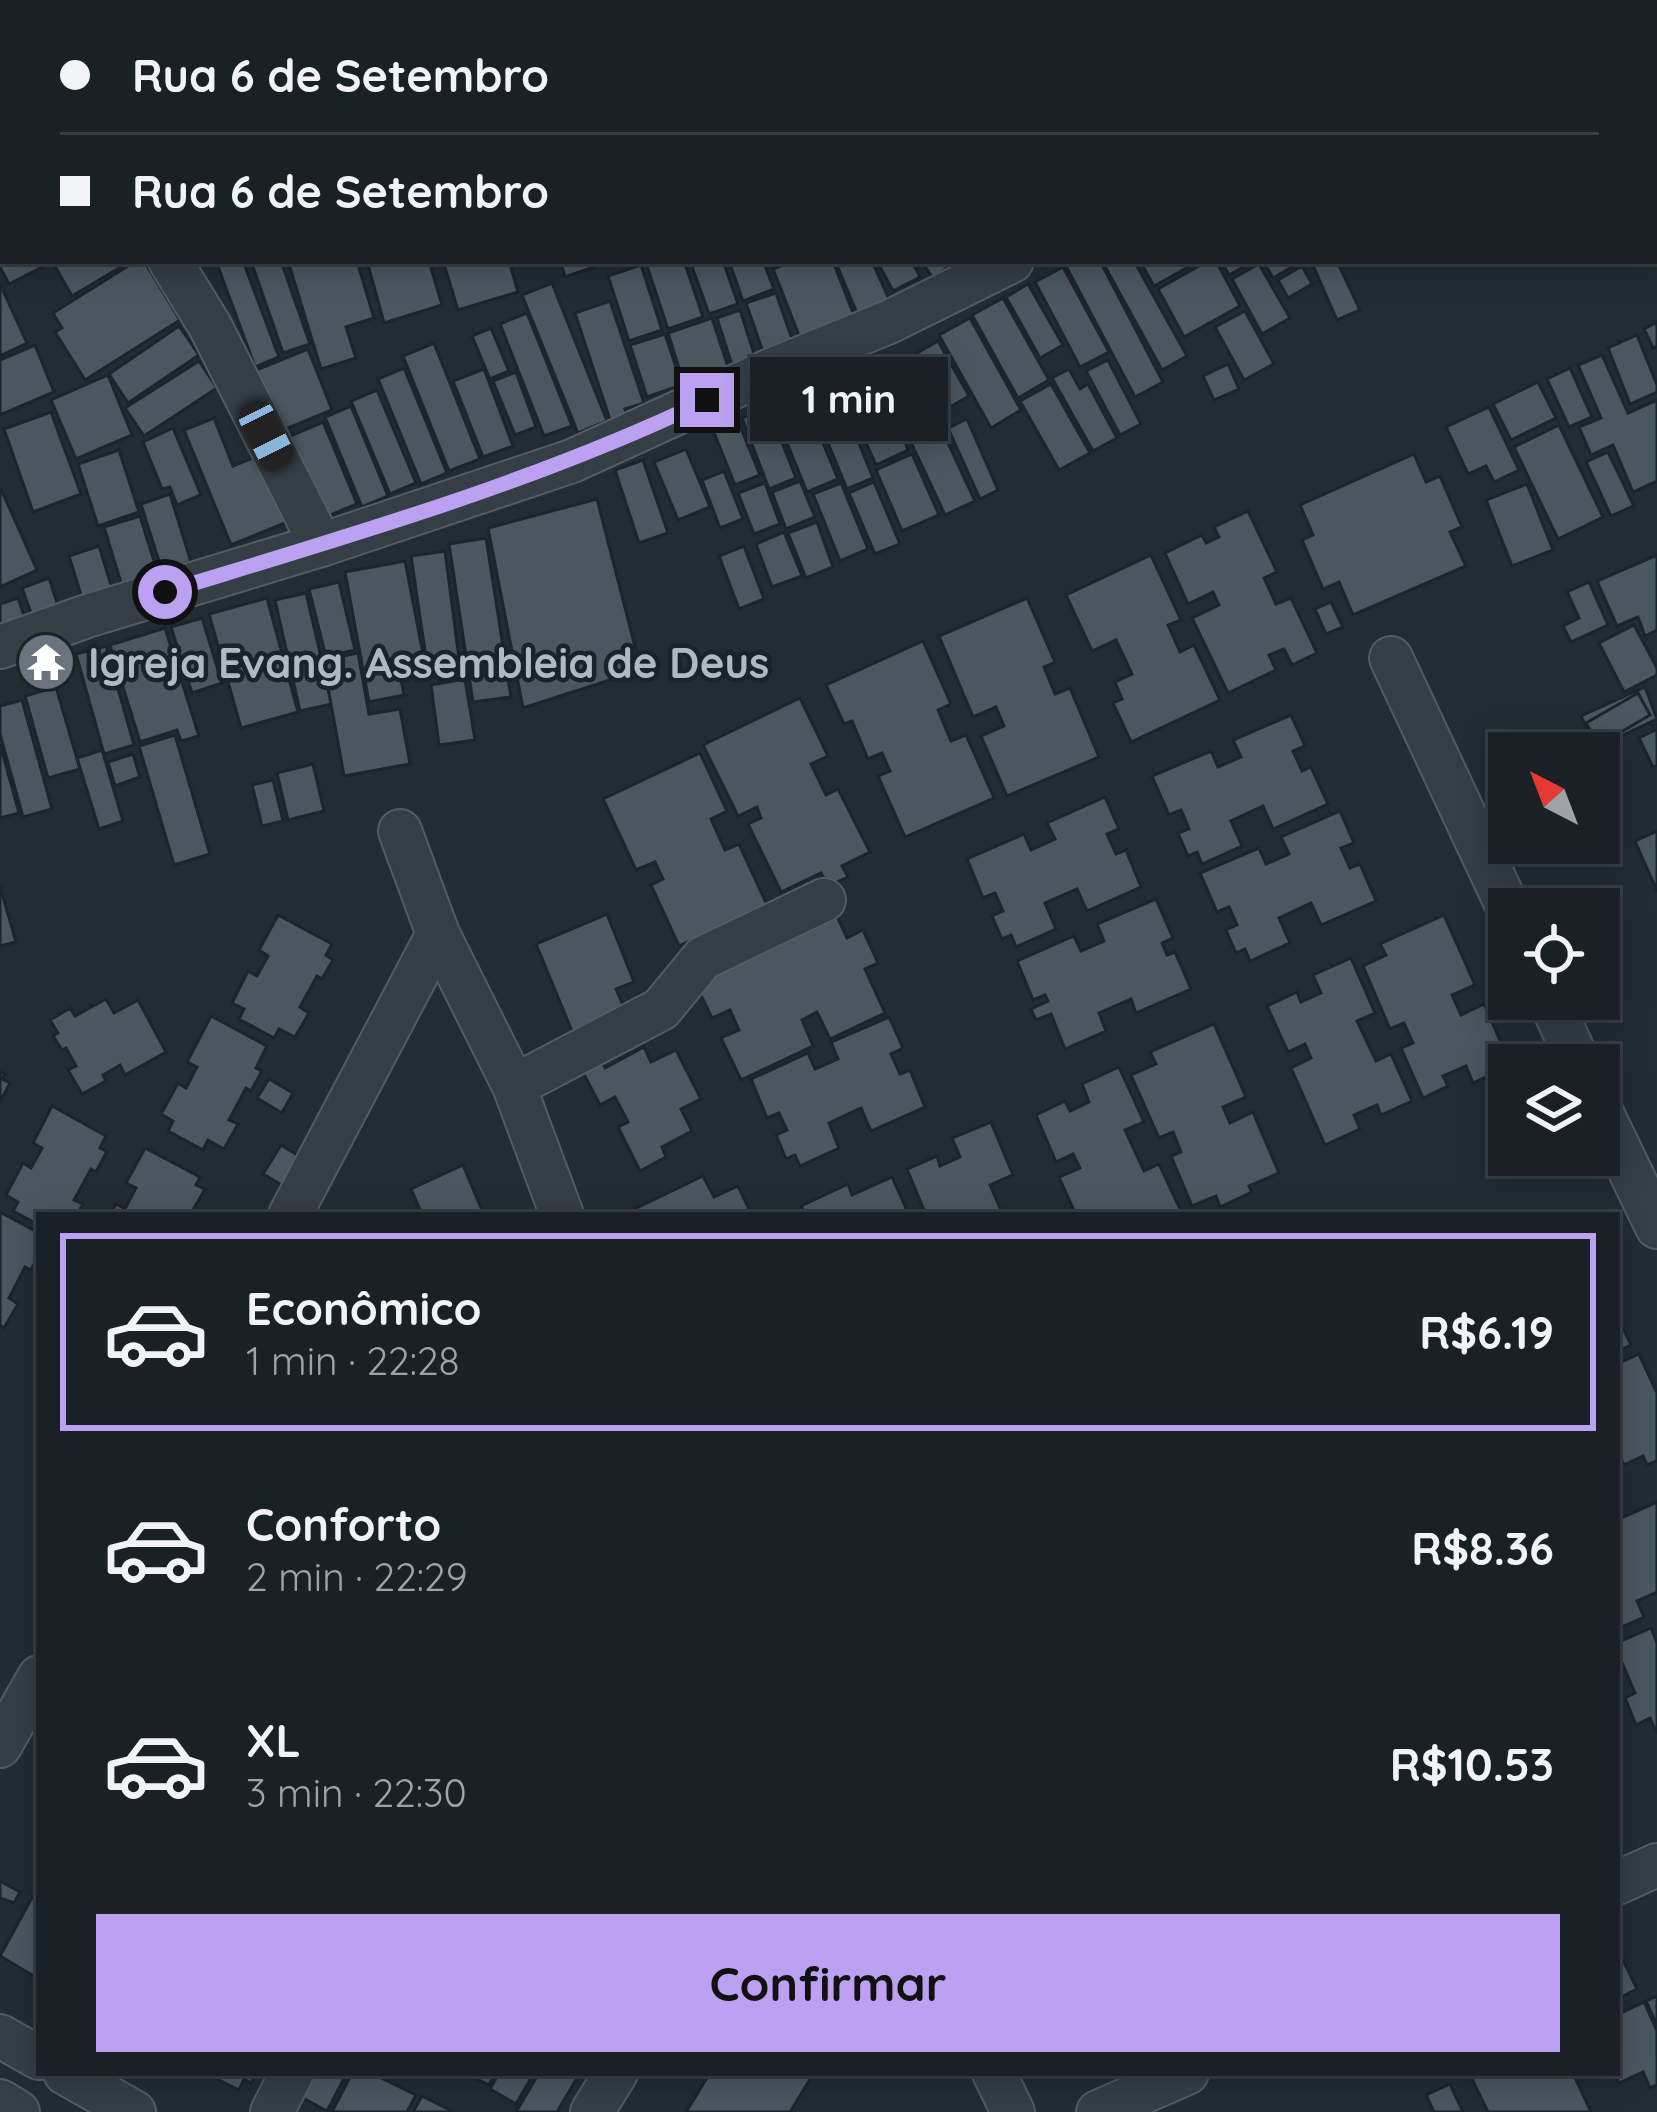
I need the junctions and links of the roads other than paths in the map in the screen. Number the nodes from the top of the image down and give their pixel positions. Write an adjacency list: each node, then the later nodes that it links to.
1 (172, 264): 3 (street)
2 (1007, 264): 3 (street)
3 (321, 545): 4 (street)
4 (0, 646)
5 (1391, 658): 7 (street)
6 (400, 831): 9 (street)
7 (1499, 888)
8 (824, 900): 10 (street)
9 (438, 934): 10 (street); 12 (street)
10 (514, 1086): 13 (street)
11 (1620, 1150): 14 (street)
12 (292, 1212)
13 (561, 1212)
14 (1657, 1227)
15 (36, 1682): 16 (street)
16 (0, 1746)
17 (1657, 1865): 18 (street)
18 (1620, 1882)
19 (0, 2036): 20 (street)
20 (36, 2056)
21 (70, 2076): 26 (street)
22 (290, 2076): 27 (street)
23 (614, 2076): 28 (street)
24 (995, 2076): 29 (street)
25 (1180, 2076): 30 (street)
26 (134, 2112)
27 (272, 2112)
28 (592, 2112)
29 (1012, 2112)
30 (1098, 2112)

